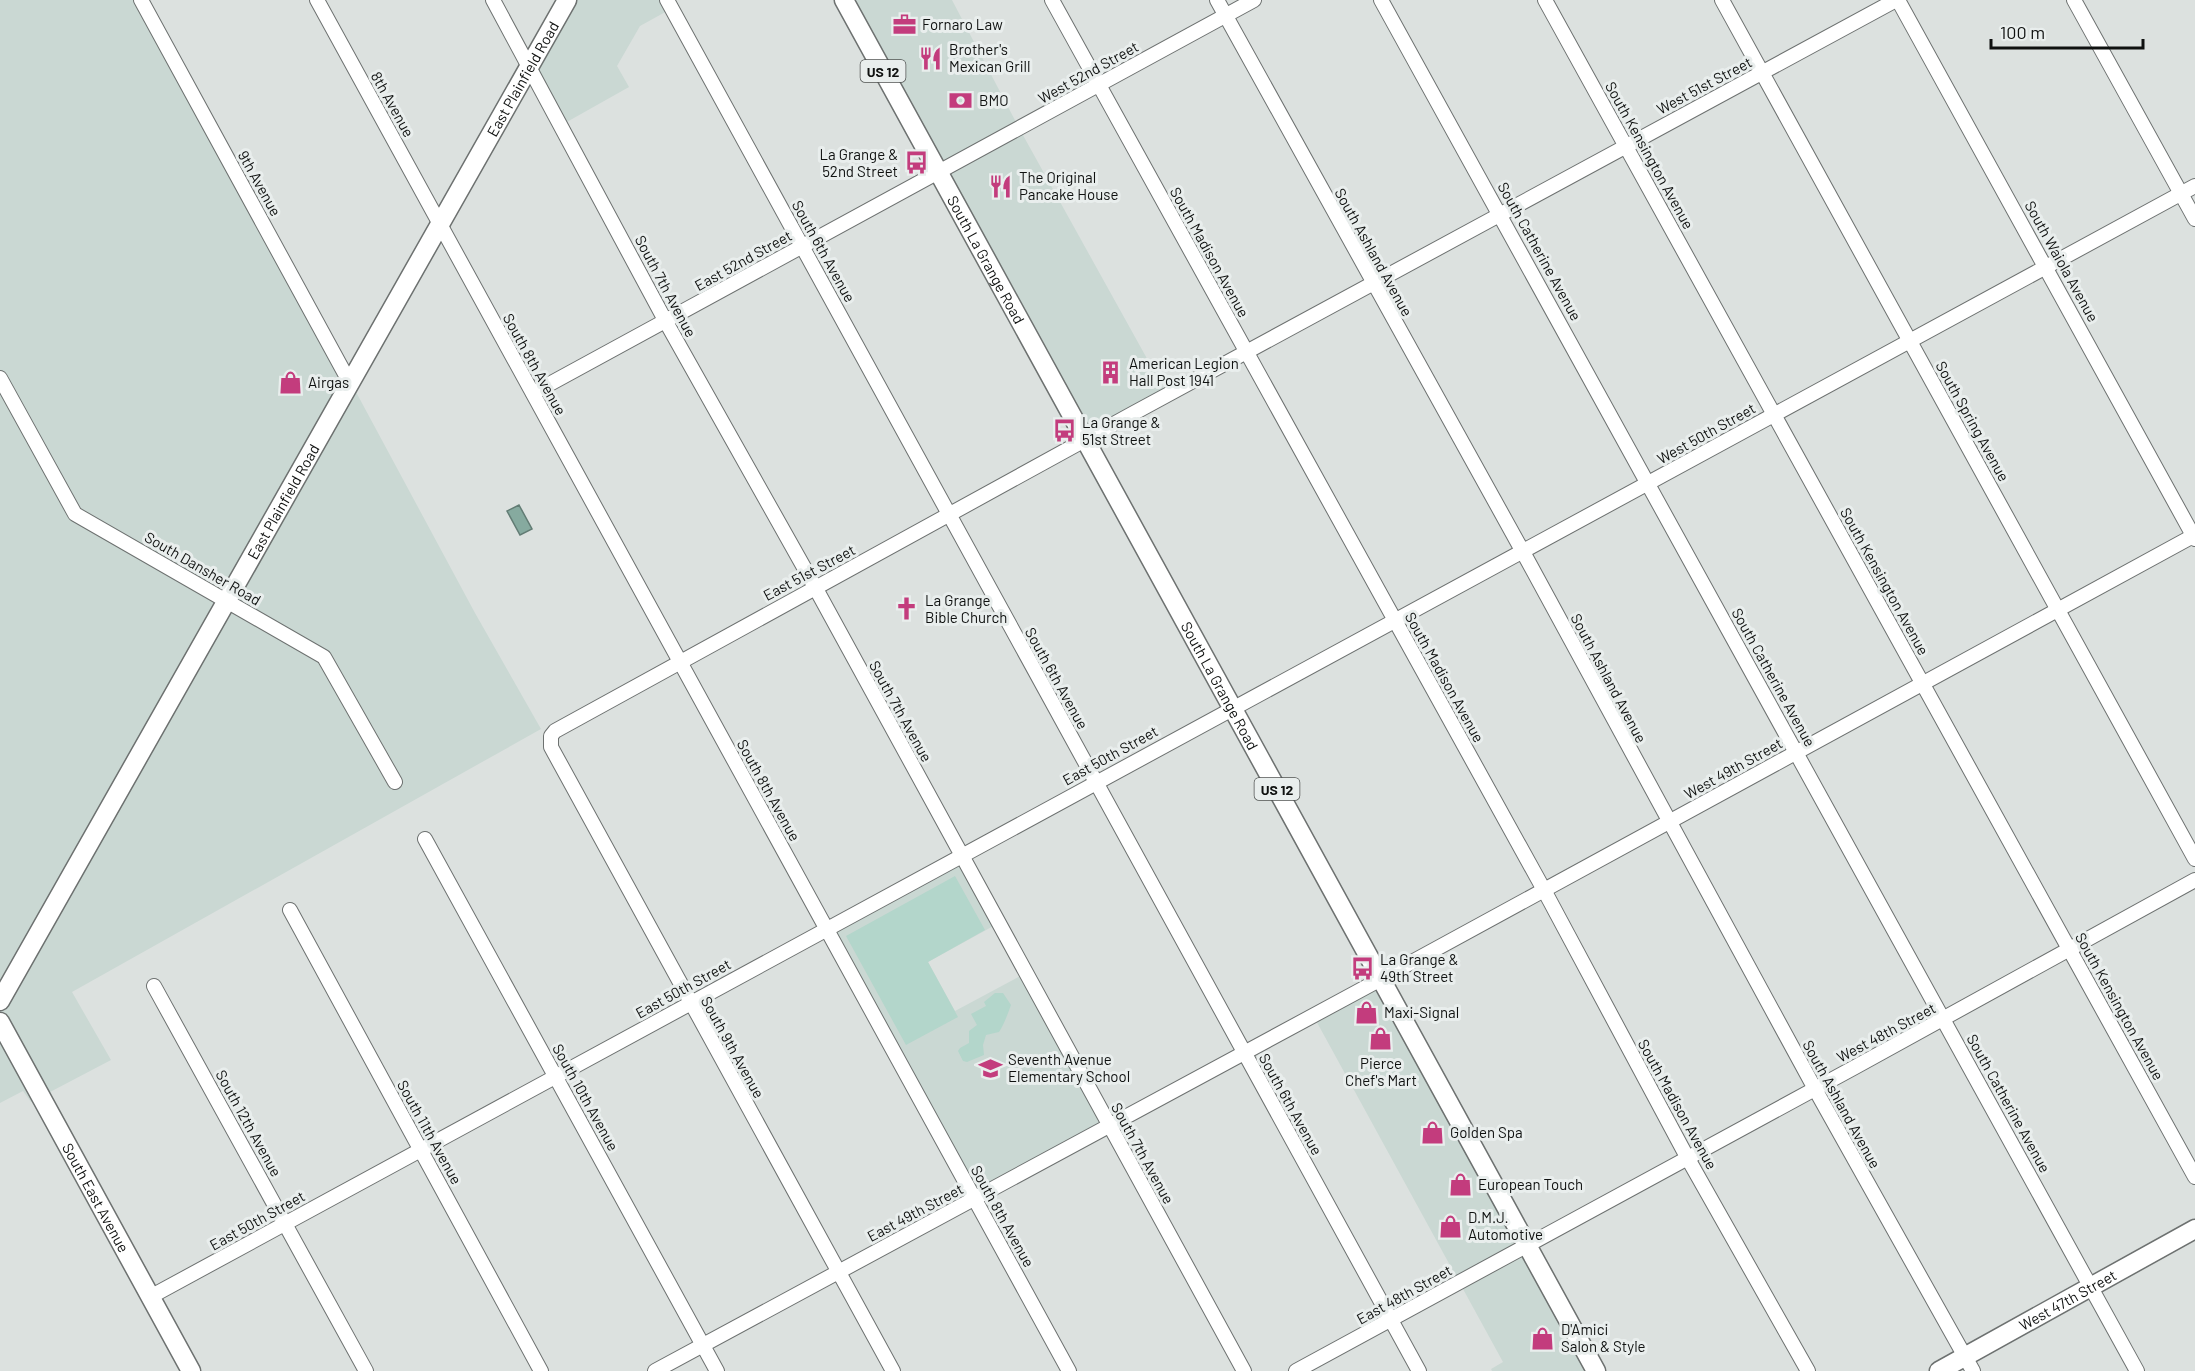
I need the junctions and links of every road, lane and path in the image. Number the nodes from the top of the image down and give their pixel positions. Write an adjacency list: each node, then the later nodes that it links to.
1 (141, 0): 33 (street, 9th Avenue)
2 (317, 0): 25 (street, 8th Avenue)
3 (493, 0): 16 (street, South 7th Avenue)
4 (567, 0): 16 (main road, East Plainfield Road)
5 (667, 0): 26 (street, South 6th Avenue)
6 (844, 0): 20 (main road, South La Grange Road / US 12)
7 (1052, 0): 18 (street, South Madison Avenue)
8 (1216, 0): 15 (street, South Ashland Avenue)
9 (1254, 0): 15 (street, West 52nd Street)
10 (1381, 0): 23 (street, South Catherine Avenue)
11 (1545, 0): 19 (street, South Kensington Avenue)
12 (1722, 0): 17 (street, South Spring Avenue)
13 (1897, 0): 17 (street, West 51st Street); 27 (street, South Waiola Avenue)
14 (2074, 0): 22 (street)
15 (1225, 16): 18 (street, West 52nd Street); 28 (street, South Ashland Avenue)
16 (530, 66): 25 (main road, East Plainfield Road); 29 (street, South 7th Avenue)
17 (1761, 73): 19 (street, West 51st Street); 30 (street, South Spring Avenue)
18 (1098, 85): 20 (street, West 52nd Street); 31 (street, South Madison Avenue)
19 (1626, 146): 23 (street, West 51st Street); 35 (street, South Kensington Avenue)
20 (938, 172): 26 (street, East 52nd Street); 36 (main road, South La Grange Road / US 12)
21 (2195, 186): 22 (street, West 50th Street)
22 (2181, 194): 24 (street); 27 (street, West 50th Street)
23 (1501, 214): 28 (street, West 51st Street); 37 (street, South Catherine Avenue)
24 (2195, 219)
25 (439, 225): 33 (main road, East Plainfield Road); 34 (street, South 8th Avenue)
26 (802, 246): 29 (street, East 52nd Street); 38 (street, South 6th Avenue)
27 (2046, 267): 30 (street, West 50th Street); 39 (street, South Waiola Avenue)
28 (1372, 284): 31 (street, West 51st Street); 40 (street, South Ashland Avenue)
29 (666, 321): 34 (street, East 52nd Street); 41 (street, South 7th Avenue)
30 (1910, 341): 35 (street, West 50th Street); 43 (street, South Spring Avenue)
31 (1246, 352): 36 (street, West 51st Street); 44 (street, South Madison Avenue)
32 (0, 378): 42 (street, South Dansher Road)
33 (350, 383): 42 (main road, East Plainfield Road)
34 (533, 393): 45 (street, South 8th Avenue)
35 (1774, 414): 37 (street, West 50th Street); 46 (street, South Kensington Avenue)
36 (1085, 440): 38 (street, East 51st Street); 47 (main road, South La Grange Road / US 12)
37 (1648, 483): 40 (street, West 50th Street); 49 (street, South Catherine Avenue)
38 (949, 515): 41 (street, East 51st Street); 51 (street, South 6th Avenue)
39 (2194, 536): 43 (street, West 49th Street)
40 (1523, 552): 44 (street, West 50th Street); 52 (street, South Ashland Avenue)
41 (815, 587): 45 (street, East 51st Street); 54 (street, South 7th Avenue)
42 (226, 601): 50 (street, South Dansher Road); 63 (main road, East Plainfield Road)
43 (2058, 609): 46 (street, West 49th Street); 55 (street, South Spring Avenue)
44 (1395, 620): 47 (street, West 50th Street); 57 (street, South Madison Avenue)
45 (680, 661): 48 (street, East 51st Street); 59 (street, South 8th Avenue)
46 (1923, 683): 49 (street, West 49th Street); 60 (street, South Kensington Avenue)
47 (1232, 708): 51 (street, East 50th Street); 61 (main road, South La Grange Road / US 12)
48 (551, 736): 64 (street, South 9th Avenue)
49 (1797, 752): 52 (street, West 49th Street); 65 (street, South Catherine Avenue)
50 (395, 782)
51 (1096, 782): 54 (street, East 50th Street); 67 (street, South 6th Avenue)
52 (1668, 822): 57 (street, West 49th Street); 69 (street, South Ashland Avenue)
53 (425, 839): 68 (street, South 10th Avenue)
54 (962, 855): 59 (street, East 50th Street); 70 (street, South 7th Avenue)
55 (2195, 859)
56 (2195, 880): 60 (street, West 48th Street)
57 (1544, 890): 61 (street, West 49th Street); 72 (street, South Madison Avenue)
58 (290, 910): 71 (street, South 11th Avenue)
59 (827, 928): 64 (street, East 50th Street); 74 (street, South 8th Avenue)
60 (2070, 950): 65 (street, West 48th Street); 73 (street, South Kensington Avenue)
61 (1381, 979): 67 (street, East 49th Street); 77 (main road, South La Grange Road / US 12)
62 (154, 986): 75 (street, South 12th Avenue)
63 (0, 1001)
64 (690, 1003): 68 (street, East 50th Street); 78 (street, South 9th Avenue)
65 (1944, 1020): 69 (street, West 48th Street); 79 (street, South Catherine Avenue)
66 (0, 1022): 80 (main road, South East Avenue)
67 (1244, 1053): 70 (street, East 49th Street); 81 (street, South 6th Avenue)
68 (556, 1076): 71 (street, East 50th Street); 82 (street, South 10th Avenue)
69 (1815, 1089): 72 (street, West 48th Street); 83 (street, South Ashland Avenue)
70 (1110, 1126): 74 (street, East 49th Street); 91 (street, South 7th Avenue)
71 (421, 1149): 75 (street, East 50th Street); 86 (street, South 11th Avenue)
72 (1688, 1157): 77 (street, West 48th Street); 95 (street, South Madison Avenue)
73 (2195, 1177)
74 (975, 1198): 78 (street, East 49th Street); 90 (street, South 8th Avenue)
75 (285, 1224): 80 (street, East 50th Street); 85 (street, South 12th Avenue)
76 (2195, 1229): 79 (main road, West 47th Street)
77 (1527, 1245): 81 (street, East 48th Street); 94 (main road, South La Grange Road / US 12)
78 (838, 1272): 82 (street, East 49th Street); 89 (street, South 9th Avenue)
79 (2091, 1287): 83 (main road, West 47th Street); 97 (street, South Catherine Avenue)
80 (150, 1297): 84 (main road, South East Avenue)
81 (1391, 1320): 92 (street, East 48th Street); 93 (street, South 6th Avenue)
82 (703, 1345): 87 (street, East 49th Street); 88 (street, South 10th Avenue)
83 (1969, 1364): 96 (main road, West 47th Street)
84 (191, 1371)
85 (366, 1371)
86 (541, 1371)
87 (655, 1371)
88 (717, 1371)
89 (893, 1371)
90 (1070, 1371)
91 (1244, 1371)
92 (1296, 1371)
93 (1419, 1371)
94 (1596, 1371)
95 (1808, 1371)
96 (1939, 1371)
97 (2137, 1371)

